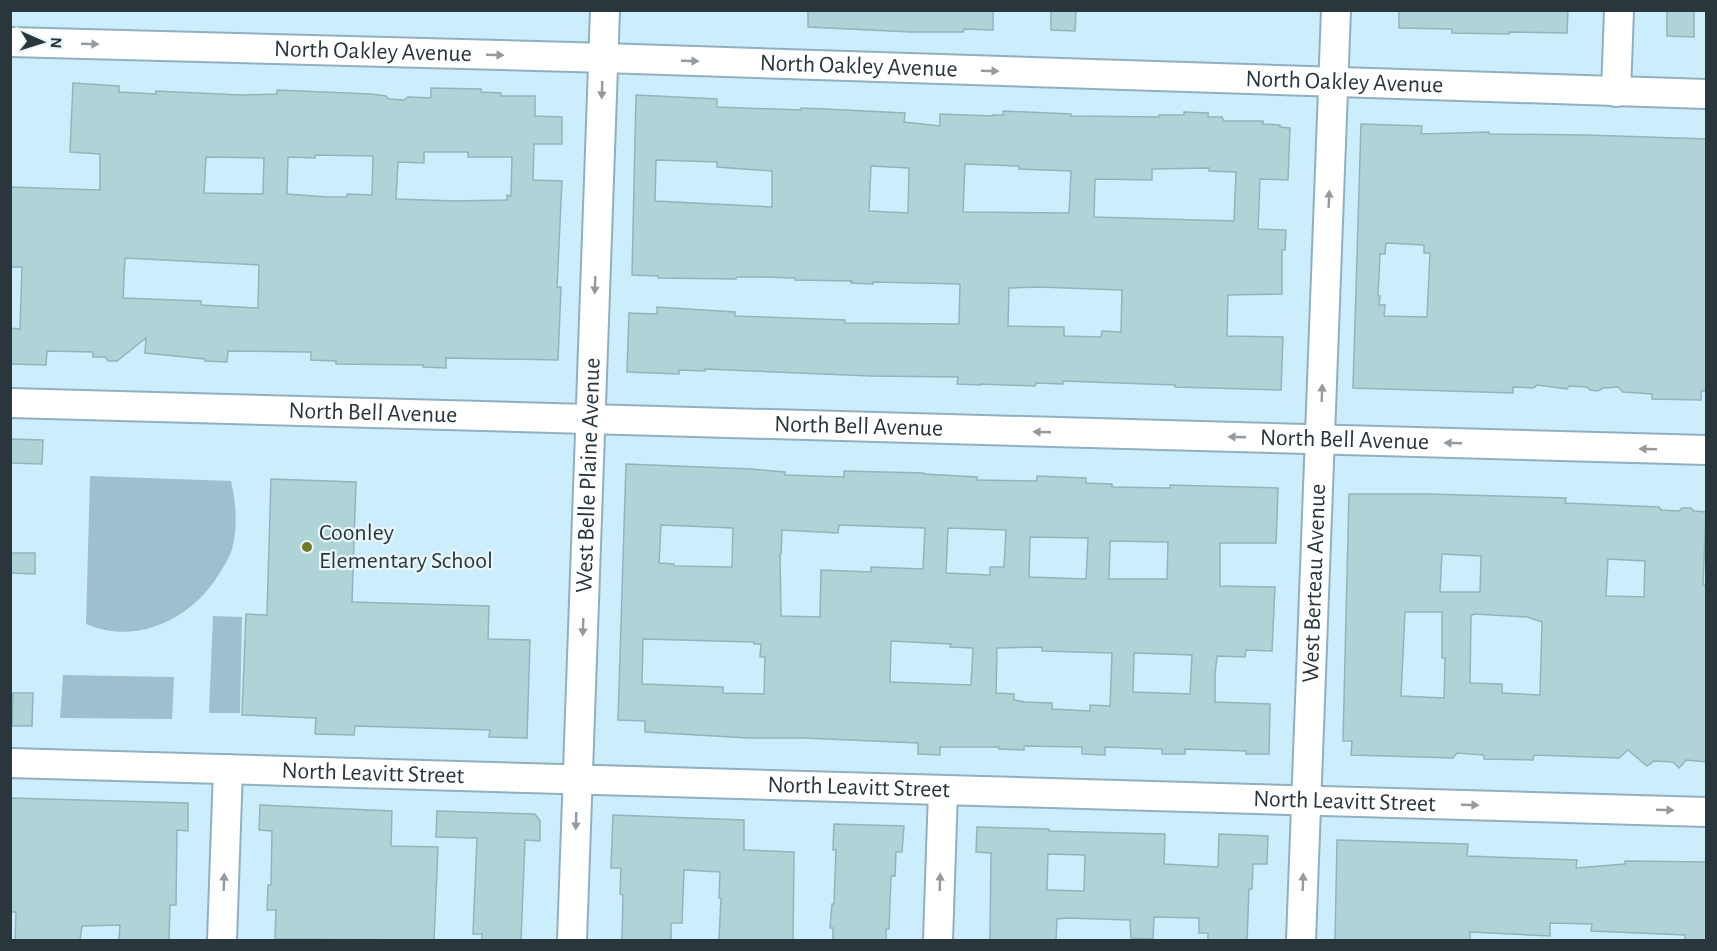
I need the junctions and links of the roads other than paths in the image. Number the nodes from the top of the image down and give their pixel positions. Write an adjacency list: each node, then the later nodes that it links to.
1 (605, 10): 5 (street, West Belle Plaine Avenue)
2 (1336, 10): 6 (street, West Berteau Avenue)
3 (1618, 10): 7 (street)
4 (10, 42): 5 (street, North Oakley Avenue, one-way to 5)
5 (603, 58): 6 (street, North Oakley Avenue, one-way to 6); 10 (street, West Belle Plaine Avenue, one-way to 10)
6 (1333, 82): 7 (street, North Oakley Avenue); 11 (street, West Berteau Avenue, one-way to 6)
7 (1616, 92): 8 (street, North Oakley Avenue)
8 (1707, 94)
9 (10, 403): 10 (street, North Bell Avenue)
10 (591, 419): 11 (street, North Bell Avenue, one-way to 10); 15 (street, West Belle Plaine Avenue, one-way to 15)
11 (1320, 440): 12 (street, North Bell Avenue, one-way to 11); 17 (street, West Berteau Avenue)
12 (1707, 450)
13 (10, 763): 14 (street, North Leavitt Street)
14 (228, 769): 15 (street, North Leavitt Street); 19 (street, one-way to 14)
15 (578, 779): 16 (street, North Leavitt Street); 20 (street, West Belle Plaine Avenue, one-way to 20)
16 (943, 790): 17 (street, North Leavitt Street); 21 (street, one-way to 16)
17 (1306, 800): 18 (street, North Leavitt Street, one-way to 18); 22 (street, West Berteau Avenue, one-way to 17)
18 (1707, 812)
19 (222, 940)
20 (572, 940)
21 (938, 940)
22 (1301, 940)

